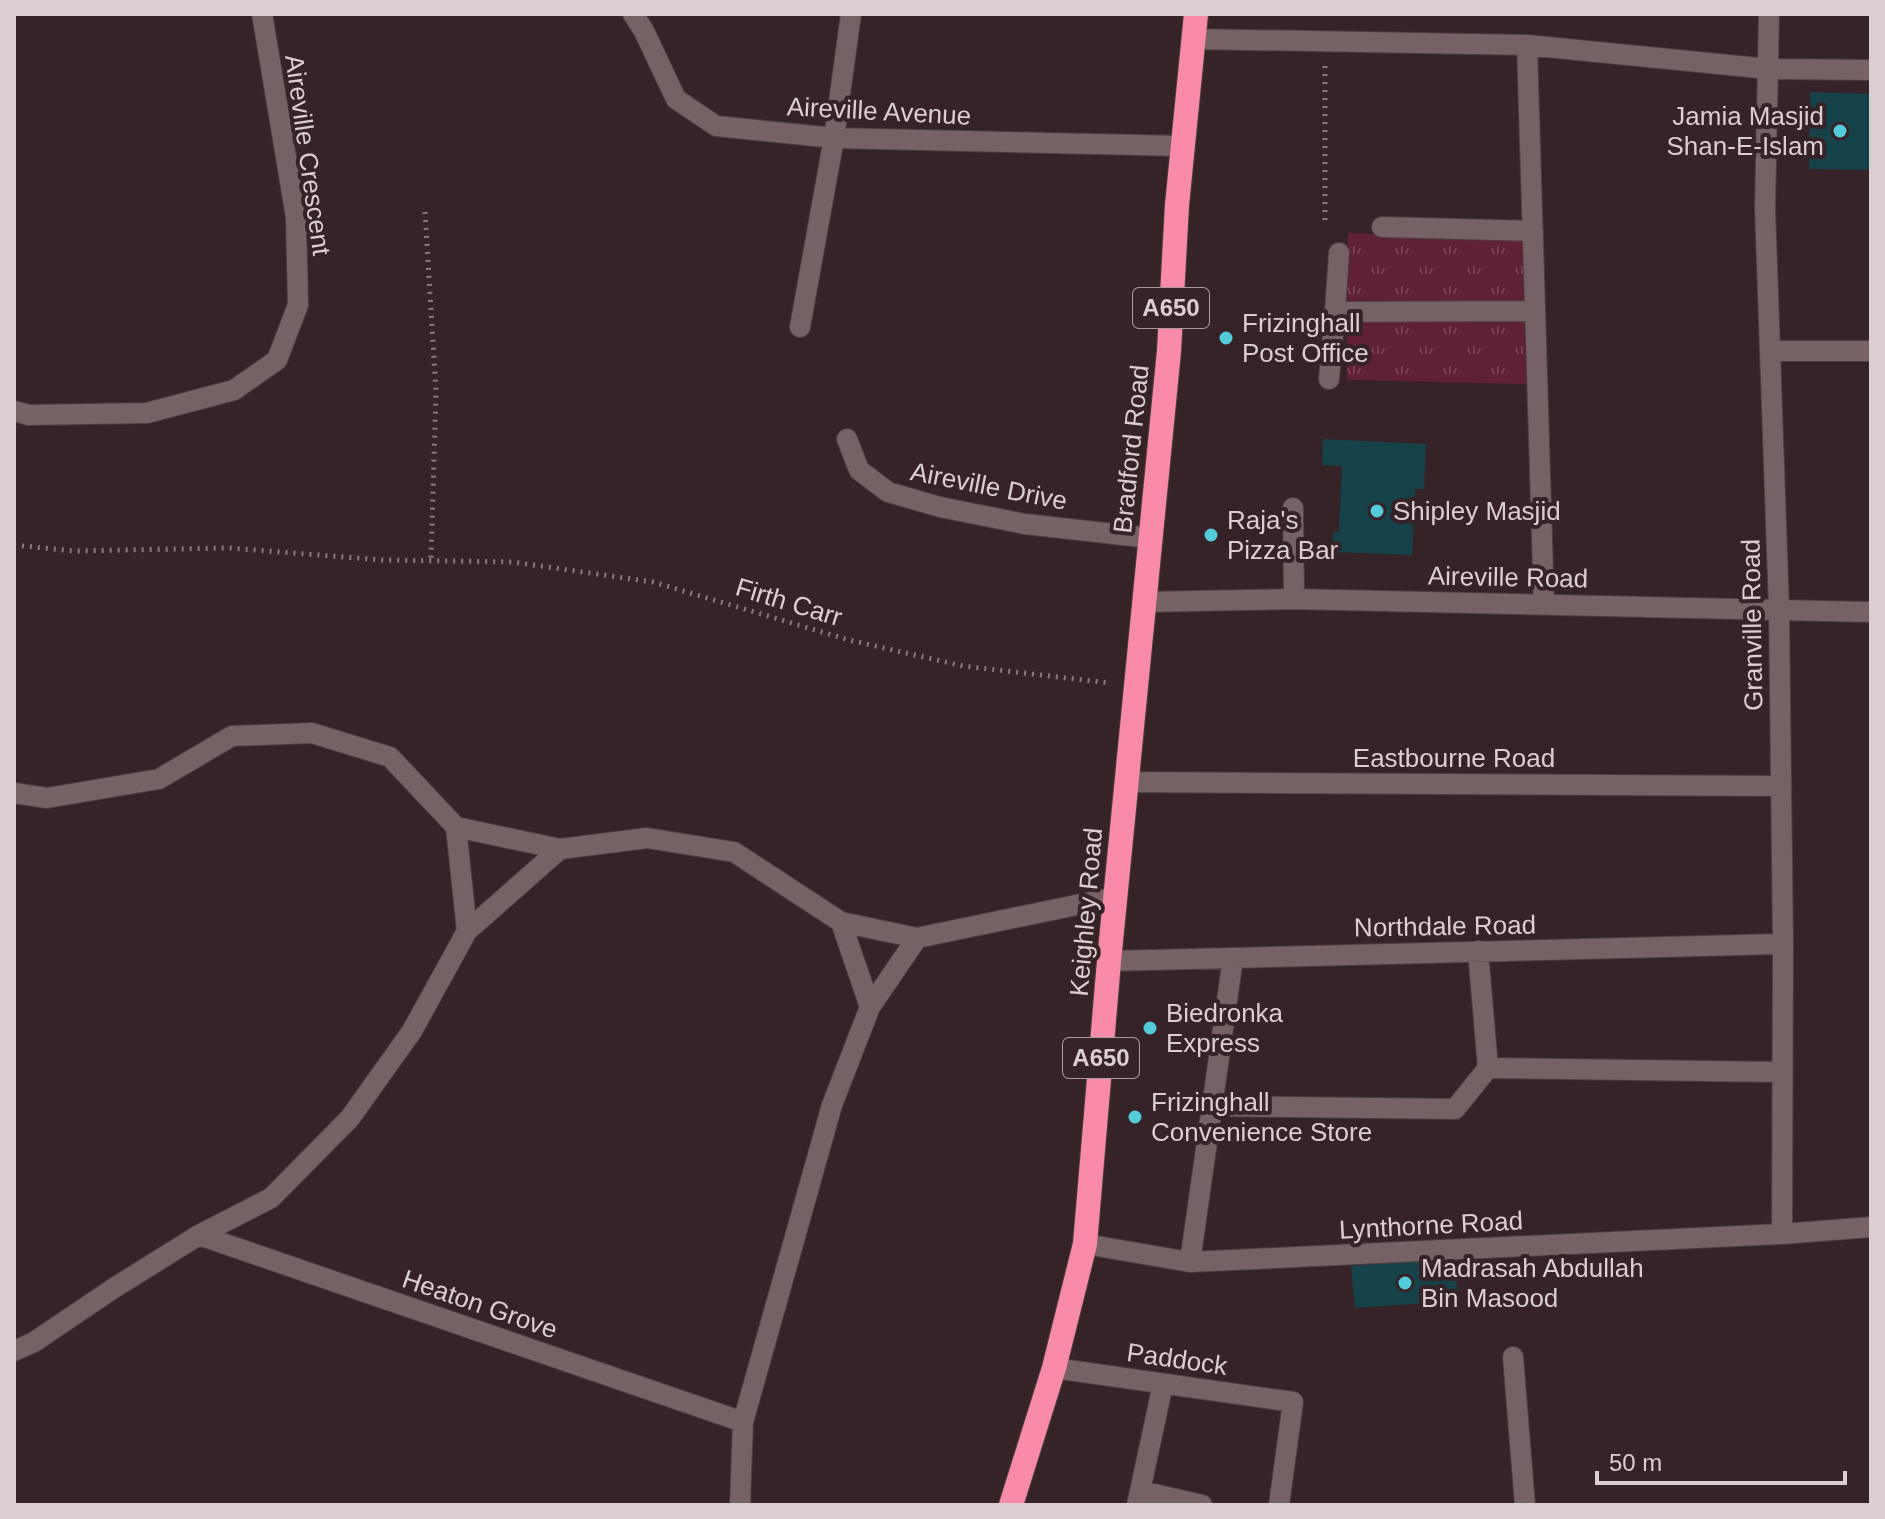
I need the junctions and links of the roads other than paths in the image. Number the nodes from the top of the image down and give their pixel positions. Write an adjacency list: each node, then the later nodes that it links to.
1 (262, 14): 21 (street, Aireville Crescent)
2 (633, 14): 10 (street, Aireville Avenue)
3 (851, 14): 10 (street)
4 (1196, 14): 6 (highway, Bradford Road / A650)
5 (1769, 14): 8 (street, Granville Road)
6 (1194, 39): 7 (street); 11 (highway, Bradford Road / A650)
7 (1527, 45): 8 (street); 13 (street)
8 (1769, 69): 9 (street); 18 (street, Granville Road)
9 (1871, 70)
10 (834, 138): 11 (street, Aireville Avenue); 17 (street)
11 (1183, 146): 24 (highway, Bradford Road / A650)
12 (1382, 227): 13 (street)
13 (1533, 231): 15 (street)
14 (1339, 253): 16 (street)
15 (1535, 311): 16 (street); 27 (street)
16 (1335, 312): 20 (street)
17 (800, 327)
18 (1770, 351): 19 (street); 28 (street, Granville Road)
19 (1871, 351)
20 (1329, 379)
21 (14, 411)
22 (847, 439): 24 (street, Aireville Drive)
23 (1293, 508): 25 (street)
24 (1150, 538): 26 (highway, Bradford Road / A650)
25 (1294, 599): 26 (street, Aireville Road); 27 (street, Aireville Road)
26 (1144, 602): 30 (highway, Keighley Road / A650)
27 (1544, 604): 28 (street, Aireville Road)
28 (1779, 609): 29 (street, Aireville Road); 31 (street, Granville Road)
29 (1871, 612)
30 (1126, 782): 31 (street, Eastbourne Road); 35 (highway, Keighley Road / A650)
31 (1781, 786): 39 (street, Granville Road)
32 (14, 793): 33 (street)
33 (456, 827): 34 (street); 37 (street)
34 (560, 849): 36 (street); 37 (street)
35 (1115, 897): 38 (street); 42 (highway, Keighley Road / A650)
36 (841, 922): 38 (street); 43 (street)
37 (467, 931): 49 (street)
38 (917, 938): 43 (street)
39 (1783, 944): 40 (street, Northdale Road); 45 (street, Granville Road)
40 (1478, 951): 41 (street, Northdale Road); 44 (street)
41 (1233, 958): 42 (street, Northdale Road); 46 (street)
42 (1109, 961): 50 (highway, Keighley Road / A650)
43 (870, 1007): 56 (street)
44 (1488, 1068): 45 (street); 46 (street)
45 (1782, 1072): 48 (street, Granville Road)
46 (1213, 1106): 51 (street)
47 (1871, 1227): 48 (street, Lynthorne Road)
48 (1782, 1234): 51 (street, Lynthorne Road)
49 (199, 1235): 52 (street); 56 (street, Heaton Grove)
50 (1085, 1244): 51 (street, Lynthorne Road); 54 (highway, Keighley Road / A650)
51 (1190, 1262)
52 (14, 1351)
53 (1513, 1357): 62 (street)
54 (1054, 1368): 55 (street, Paddock); 59 (highway, Keighley Road / A650)
55 (1163, 1384): 57 (street); 61 (street, Paddock)
56 (743, 1422): 58 (street)
57 (1139, 1498): 60 (street)
58 (740, 1505)
59 (1011, 1505)
60 (1202, 1505)
61 (1279, 1505)
62 (1525, 1505)

